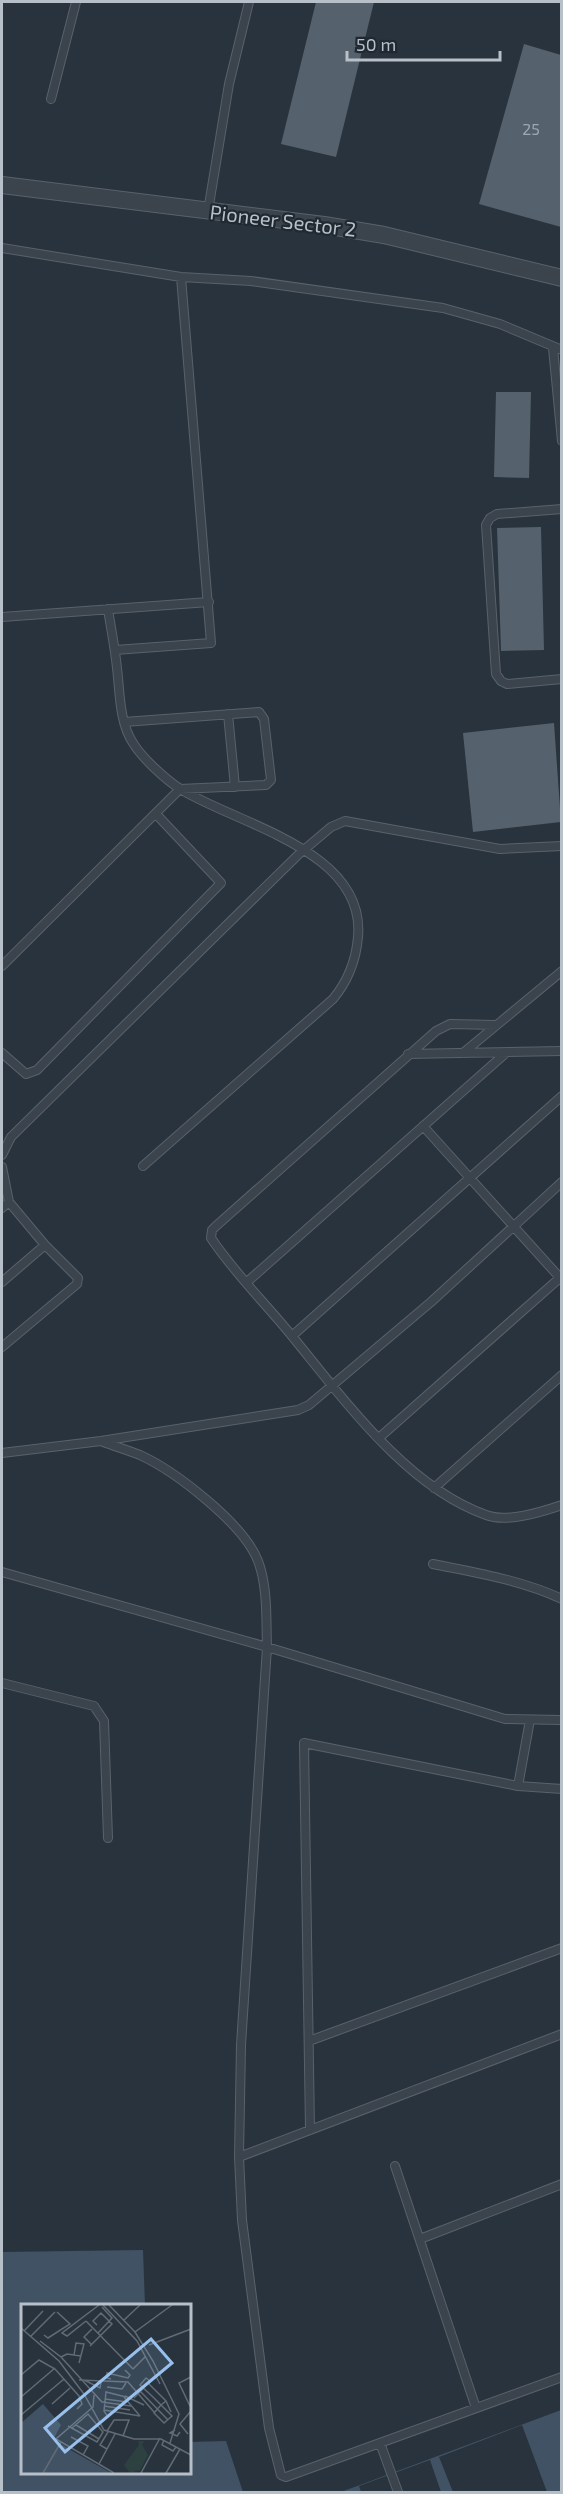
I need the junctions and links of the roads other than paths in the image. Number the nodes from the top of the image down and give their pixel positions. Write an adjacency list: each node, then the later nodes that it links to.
1 (76, 2): 3 (lane)
2 (249, 2): 5 (lane)
3 (51, 99)
4 (2, 185): 5 (street, Pioneer Sector 2)
5 (208, 211): 8 (street, Pioneer Sector 2)
6 (2, 248): 7 (lane)
7 (181, 277): 9 (lane); 12 (lane)
8 (561, 278)
9 (557, 349): 10 (lane)
10 (561, 441)
11 (561, 509): 16 (lane)
12 (209, 602): 13 (lane); 15 (lane)
13 (108, 609): 14 (lane); 15 (lane)
14 (2, 617)
15 (115, 650): 18 (lane)
16 (561, 679)
17 (228, 714): 18 (lane); 19 (lane); 19 (lane)
18 (124, 722): 20 (lane)
19 (235, 787): 20 (lane)
20 (180, 789): 21 (lane); 23 (lane)
21 (156, 814): 24 (lane); 28 (lane)
22 (561, 846): 23 (lane)
23 (304, 849): 34 (lane); 35 (lane)
24 (2, 966)
25 (561, 971): 26 (lane)
26 (496, 1025): 29 (lane); 31 (lane)
27 (561, 1052): 30 (lane)
28 (2, 1053)
29 (463, 1053): 30 (lane); 31 (lane)
30 (507, 1053): 33 (lane)
31 (408, 1054): 45 (lane)
32 (561, 1096): 37 (lane)
33 (423, 1126): 37 (lane); 45 (lane)
34 (2, 1155)
35 (143, 1166)
36 (2, 1167): 39 (lane)
37 (470, 1178): 41 (lane); 46 (lane)
38 (561, 1182): 41 (lane)
39 (9, 1202): 40 (lane); 42 (lane)
40 (2, 1208)
41 (513, 1226): 43 (lane); 49 (lane)
42 (45, 1245): 44 (lane); 47 (lane)
43 (561, 1278): 50 (lane)
44 (2, 1282)
45 (247, 1282): 46 (lane)
46 (292, 1336): 49 (lane)
47 (2, 1347)
48 (561, 1375): 53 (lane)
49 (333, 1387): 50 (lane); 51 (lane)
50 (380, 1437): 53 (lane)
51 (101, 1441): 52 (lane); 58 (lane)
52 (2, 1453)
53 (434, 1488): 54 (lane)
54 (561, 1505)
55 (433, 1564): 57 (lane)
56 (2, 1572): 58 (lane)
57 (561, 1599)
58 (267, 1647): 60 (lane); 69 (lane)
59 (3, 1684): 64 (lane)
60 (530, 1720): 61 (lane); 62 (lane)
61 (561, 1720)
62 (518, 1786): 63 (lane); 67 (lane)
63 (561, 1790)
64 (108, 1838)
65 (561, 1948): 67 (lane)
66 (561, 2034): 68 (lane)
67 (309, 2041): 68 (lane)
68 (310, 2130): 69 (lane)
69 (239, 2157): 75 (lane)
70 (395, 2166): 72 (lane)
71 (561, 2184): 72 (lane)
72 (420, 2239): 74 (lane)
73 (561, 2377): 74 (lane)
74 (476, 2408): 75 (lane)
75 (380, 2443): 76 (lane)
76 (398, 2493)

